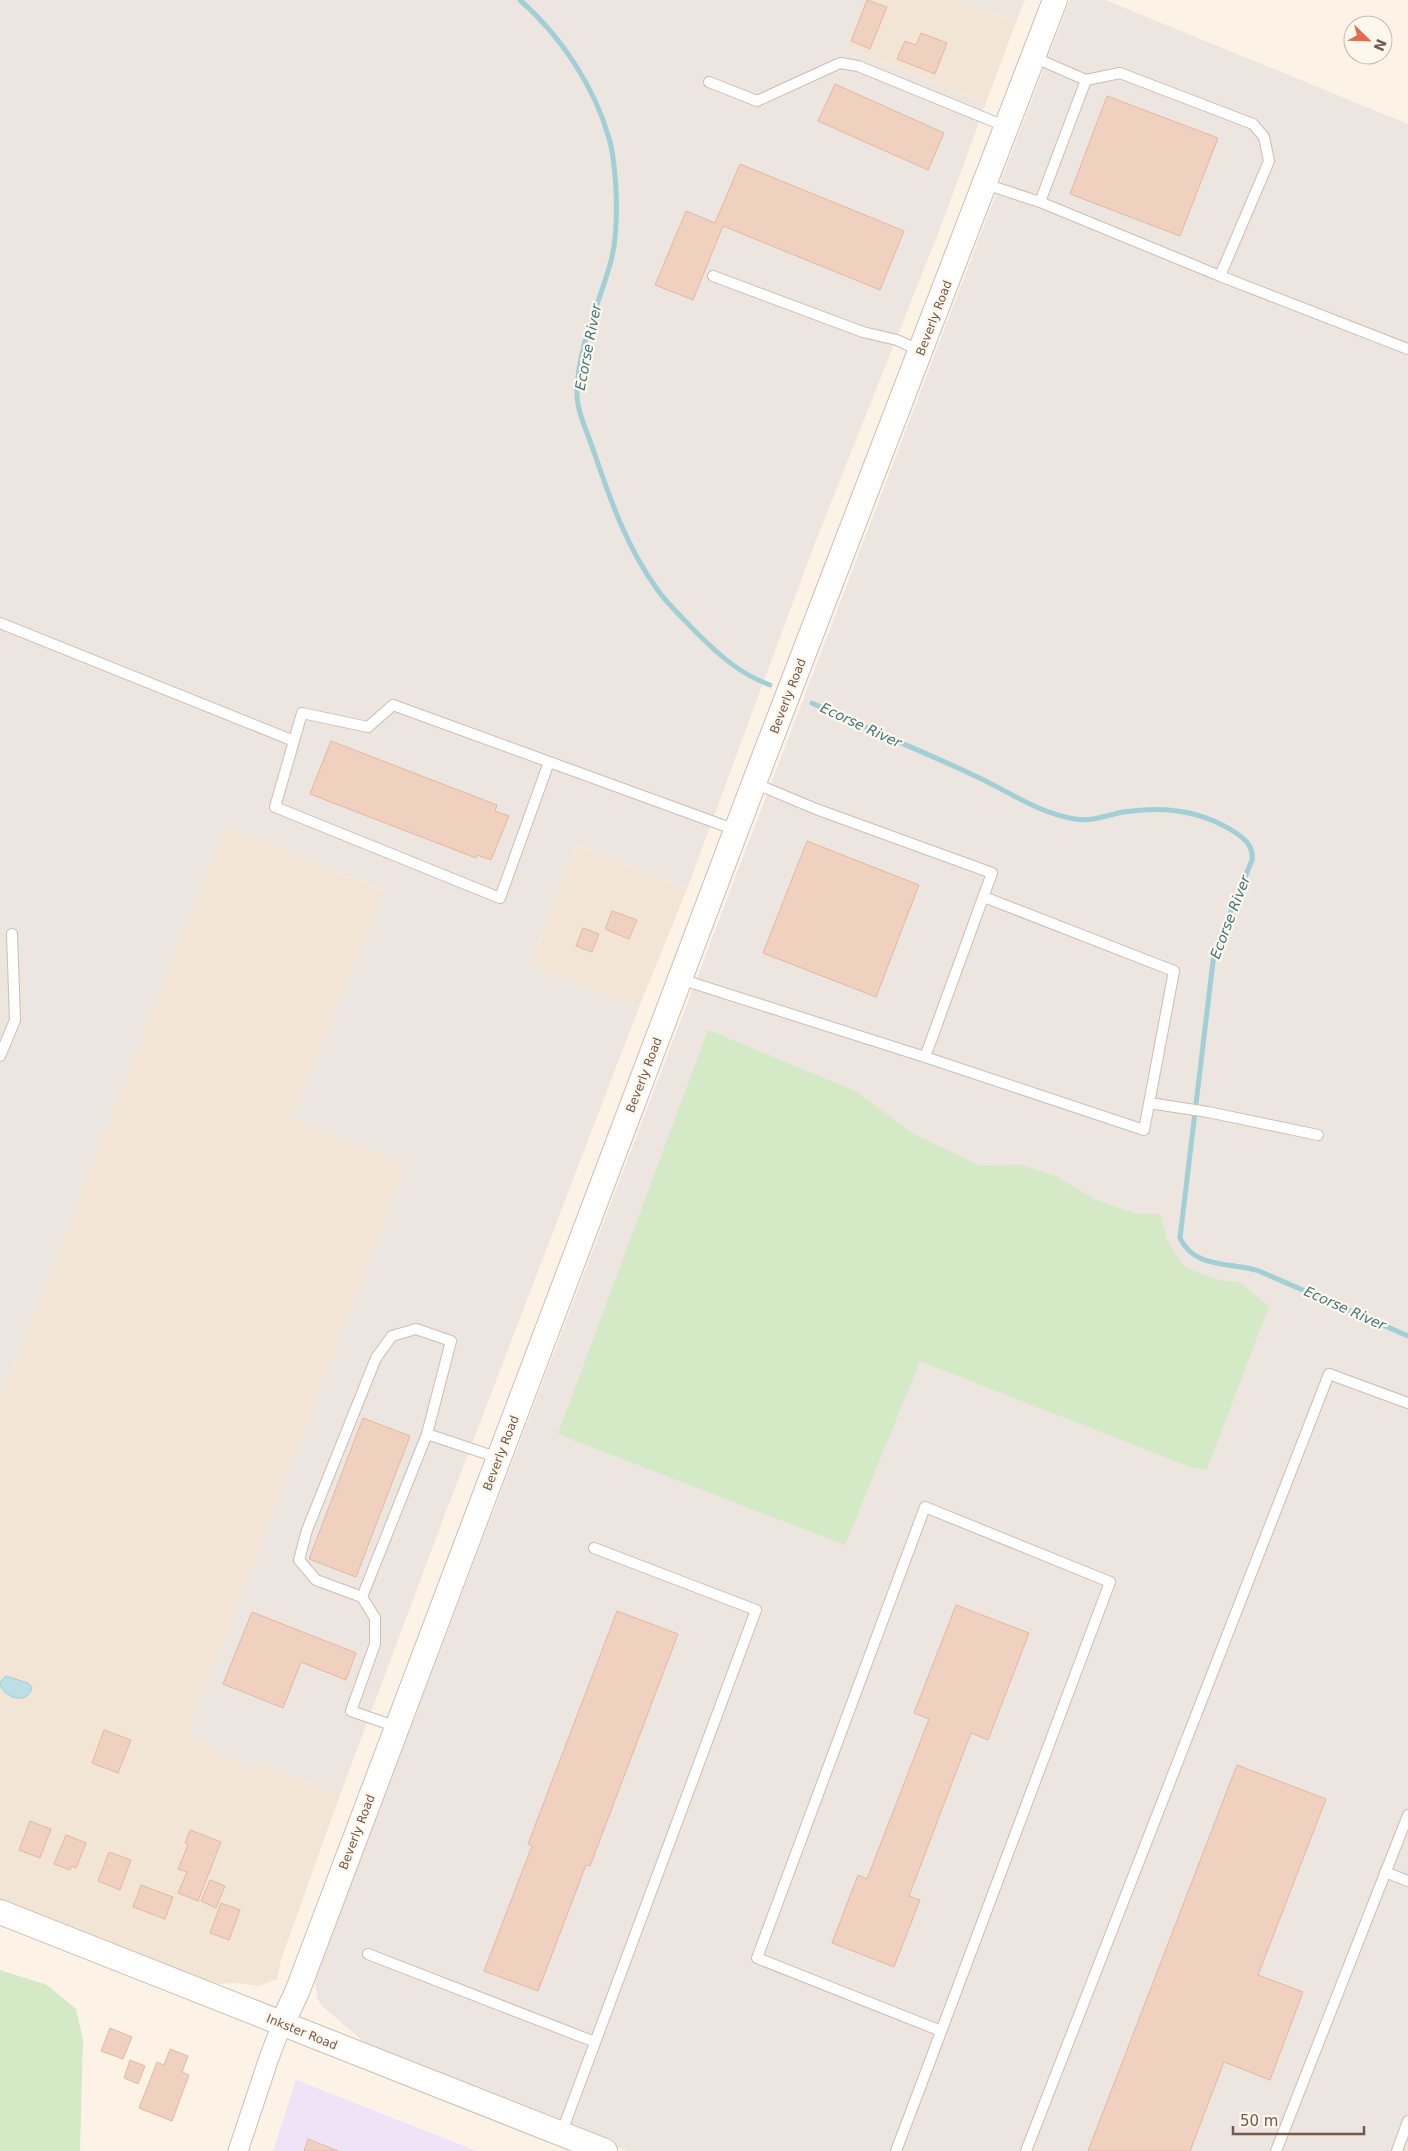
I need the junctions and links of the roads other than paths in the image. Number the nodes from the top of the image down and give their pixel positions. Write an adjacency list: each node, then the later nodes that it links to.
1 (1051, 3): 2 (street, Beverly Road)
2 (1033, 57): 3 (lane); 5 (street, Beverly Road)
3 (1086, 80): 7 (lane); 9 (lane)
4 (710, 82): 5 (lane)
5 (1007, 127): 6 (street, Beverly Road)
6 (985, 184): 7 (lane); 11 (street, Beverly Road)
7 (1040, 202): 9 (lane)
8 (713, 276): 11 (lane)
9 (1220, 276): 10 (lane)
10 (1408, 349)
11 (921, 351): 15 (street, Beverly Road)
12 (0, 623): 13 (lane)
13 (294, 741): 14 (lane); 14 (lane)
14 (549, 762): 16 (lane)
15 (754, 783): 16 (street, Beverly Road); 17 (lane)
16 (736, 830): 19 (street, Beverly Road)
17 (984, 897): 21 (lane); 22 (lane)
18 (12, 934): 20 (lane)
19 (680, 979): 21 (lane); 26 (street, Beverly Road)
20 (0, 1056)
21 (925, 1057): 22 (lane)
22 (1149, 1103): 23 (lane)
23 (1318, 1135)
24 (1408, 1404): 43 (lane)
25 (427, 1434): 26 (lane); 28 (lane); 28 (lane)
26 (499, 1458): 29 (street, Beverly Road)
27 (594, 1548): 37 (lane)
28 (362, 1597): 29 (lane)
29 (397, 1727): 35 (street, Beverly Road)
30 (1408, 1815): 31 (lane)
31 (1385, 1872): 32 (lane); 44 (lane)
32 (1408, 1881)
33 (0, 1912): 35 (street, Inkster Road)
34 (368, 1954): 37 (lane)
35 (282, 2024): 39 (street, Inkster Road); 40 (street, Beverly Road)
36 (942, 2031): 36 (lane); 42 (lane)
37 (595, 2042): 39 (lane)
38 (1408, 2121): 45 (lane)
39 (561, 2134): 41 (street, Inkster Road)
40 (238, 2151)
41 (605, 2151)
42 (896, 2151)
43 (1026, 2151)
44 (1276, 2151)
45 (1397, 2151)

